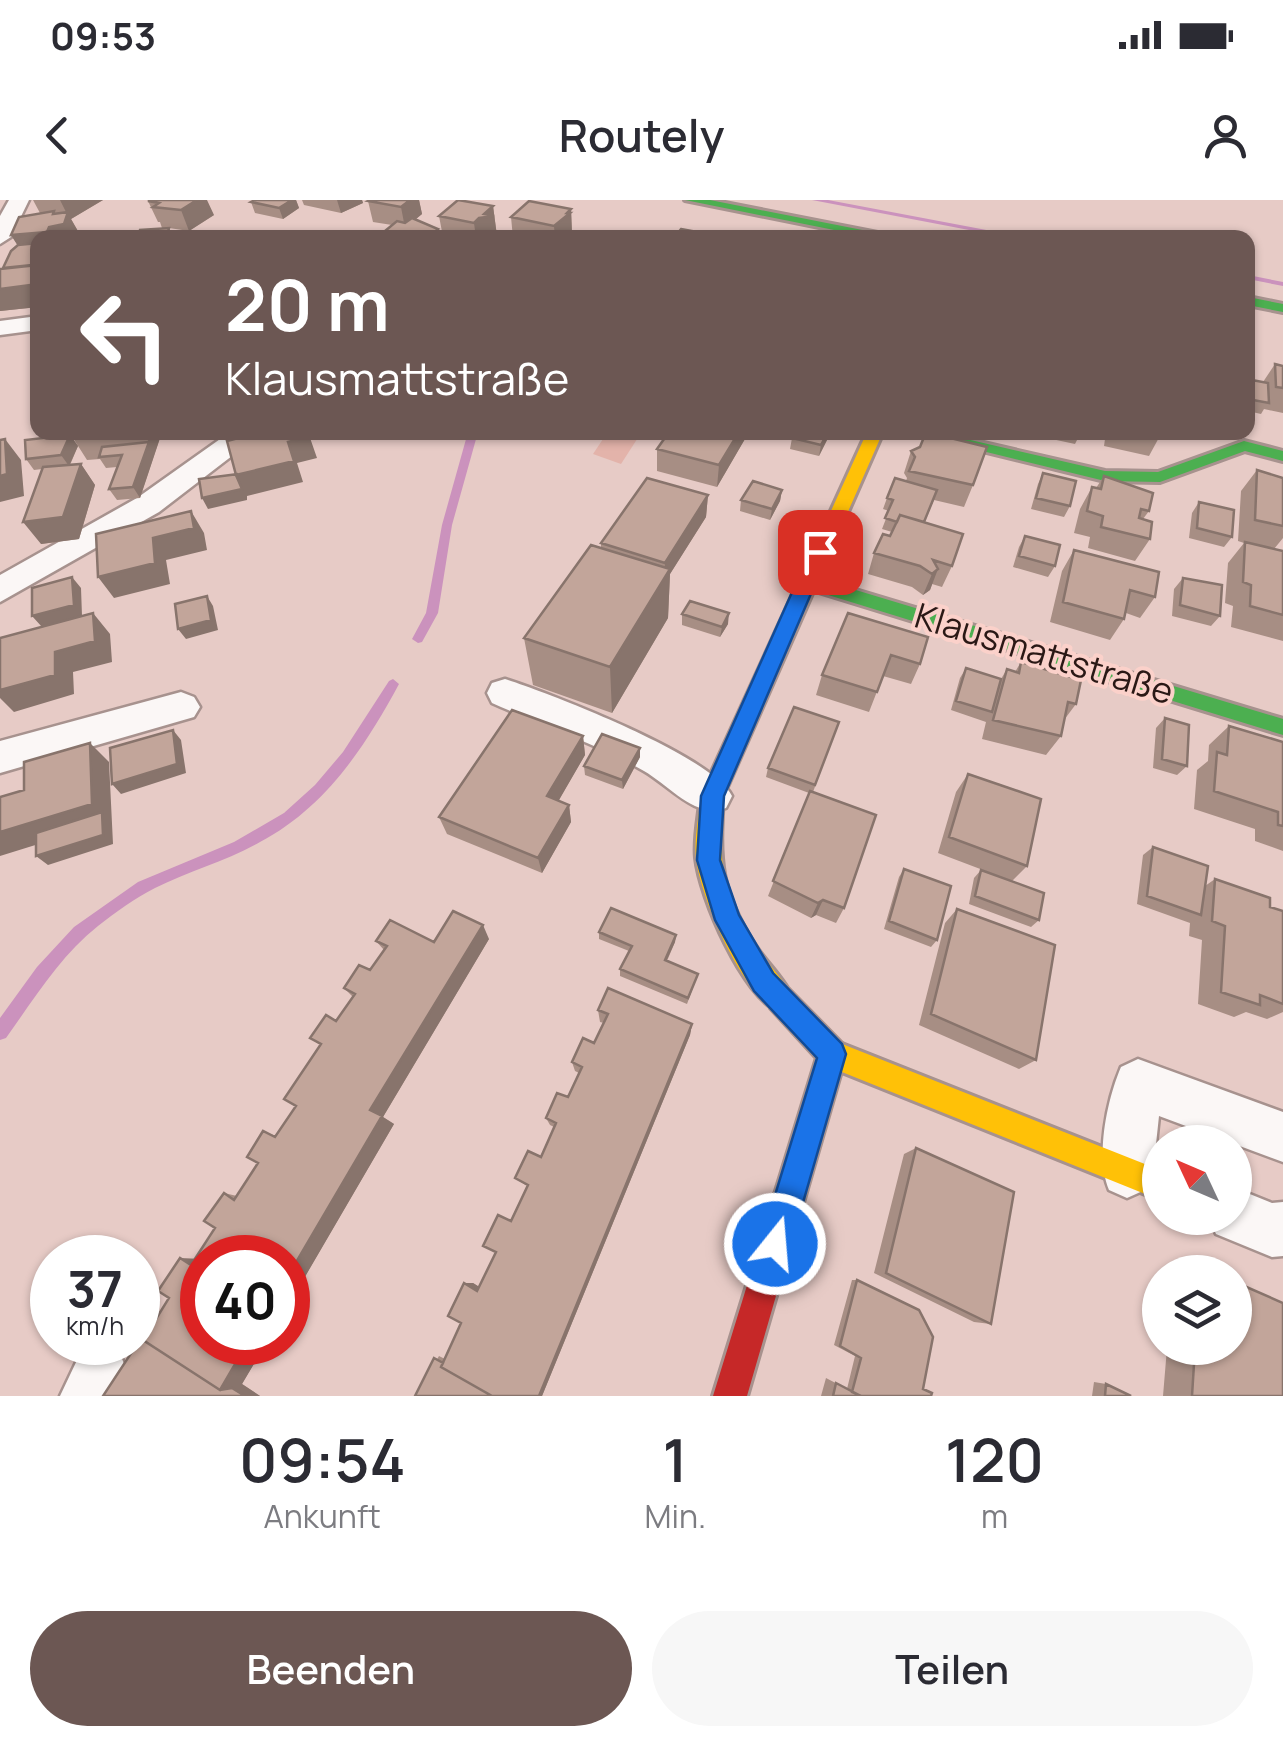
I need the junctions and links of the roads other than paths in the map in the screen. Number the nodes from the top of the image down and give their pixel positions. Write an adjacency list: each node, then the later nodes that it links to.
1 (19, 200): 4 (street)
2 (692, 200): 3 (street)
3 (854, 230)
4 (0, 237)
5 (1255, 303): 6 (street)
6 (1283, 308)
7 (30, 324): 8 (street)
8 (0, 328)
9 (238, 440): 16 (street)
10 (871, 440): 15 (street)
11 (948, 440): 12 (street)
12 (1240, 440)
13 (1244, 440): 14 (street)
14 (1283, 456)
15 (806, 581): 19 (street, Klausmattstraße); 21 (street)
16 (0, 590)
17 (505, 693): 21 (street)
18 (181, 706): 20 (street)
19 (1283, 727)
20 (0, 757)
21 (712, 796): 22 (street)
22 (832, 1054): 27 (street); 30 (street)
23 (1250, 1125): 26 (street)
24 (1252, 1126): 25 (street)
25 (1283, 1137)
26 (1142, 1147)
27 (1142, 1178)
28 (1252, 1222): 29 (street)
29 (1283, 1229)
30 (730, 1396)

